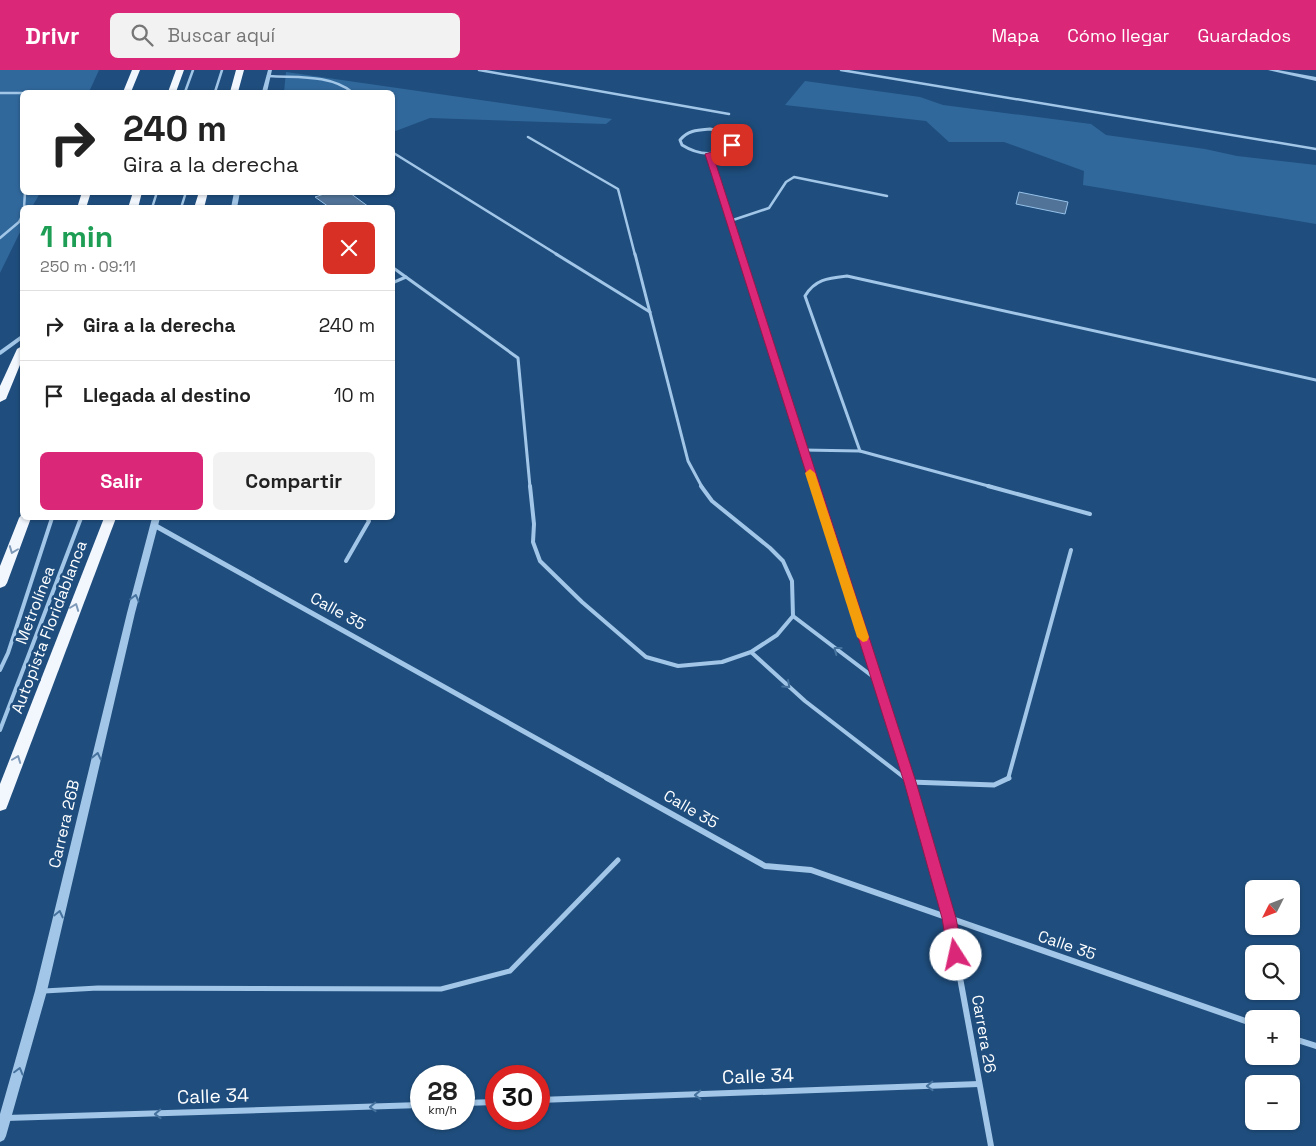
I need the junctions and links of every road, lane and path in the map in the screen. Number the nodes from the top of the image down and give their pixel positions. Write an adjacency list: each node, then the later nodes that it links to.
1 (136, 70): 11 (highway)
2 (180, 70): 12 (highway)
3 (193, 70): 13 (lane)
4 (222, 70): 14 (lane)
5 (240, 70): 15 (highway)
6 (479, 70): 20 (lane)
7 (841, 70): 22 (lane)
8 (1270, 70): 10 (street)
9 (270, 73): 16 (street); 17 (lane)
10 (1316, 79)
11 (128, 90)
12 (173, 90)
13 (186, 90)
14 (216, 90)
15 (235, 90)
16 (265, 90)
17 (350, 90)
18 (0, 93): 19 (lane)
19 (20, 93)
20 (728, 114)
21 (528, 137): 32 (lane)
22 (1316, 149)
23 (395, 154): 32 (lane)
24 (709, 154): 24 (street); 26 (street, Carrera 26)
25 (887, 196): 26 (lane)
26 (730, 221): 38 (street, Carrera 26)
27 (20, 222): 28 (lane)
28 (0, 238)
29 (395, 269): 30 (lane)
30 (406, 277): 31 (lane); 51 (lane)
31 (395, 281)
32 (650, 312): 50 (lane)
33 (20, 339): 34 (street)
34 (0, 353)
35 (20, 354): 37 (highway)
36 (1316, 380): 39 (lane)
37 (0, 399)
38 (803, 450): 39 (lane); 53 (street, Carrera 26)
39 (860, 450): 40 (lane)
40 (1090, 514)
41 (25, 520): 49 (highway, one-way to 49)
42 (51, 520): 52 (lane, Metrolínea)
43 (79, 520): 54 (lane, Metrolínea)
44 (109, 520): 56 (highway, Autopista Floridablanca, one-way to 44)
45 (369, 520): 48 (lane)
46 (155, 521): 58 (street, Calle 35); 59 (street, Carrera 26B, one-way to 46)
47 (1071, 550): 55 (lane)
48 (346, 561)
49 (0, 583)
50 (793, 616): 51 (lane); 53 (lane, one-way to 50)
51 (751, 652): 55 (lane, one-way to 55)
52 (0, 670)
53 (876, 679): 55 (street, Carrera 26)
54 (0, 730)
55 (910, 782): 58 (street, Carrera 26)
56 (0, 804)
57 (618, 860): 59 (lane)
58 (949, 918): 60 (street, Calle 35); 63 (street, Carrera 26)
59 (41, 991): 66 (street, Carrera 26B, one-way to 59)
60 (1245, 1021)
61 (1300, 1041): 62 (street)
62 (1316, 1046)
63 (979, 1084): 64 (street, Calle 34, one-way to 64); 68 (street, Carrera 26)
64 (550, 1100)
65 (410, 1105): 66 (street, Calle 34, one-way to 66)
66 (6, 1118): 67 (street, Carrera 26B)
67 (0, 1136)
68 (992, 1146)

